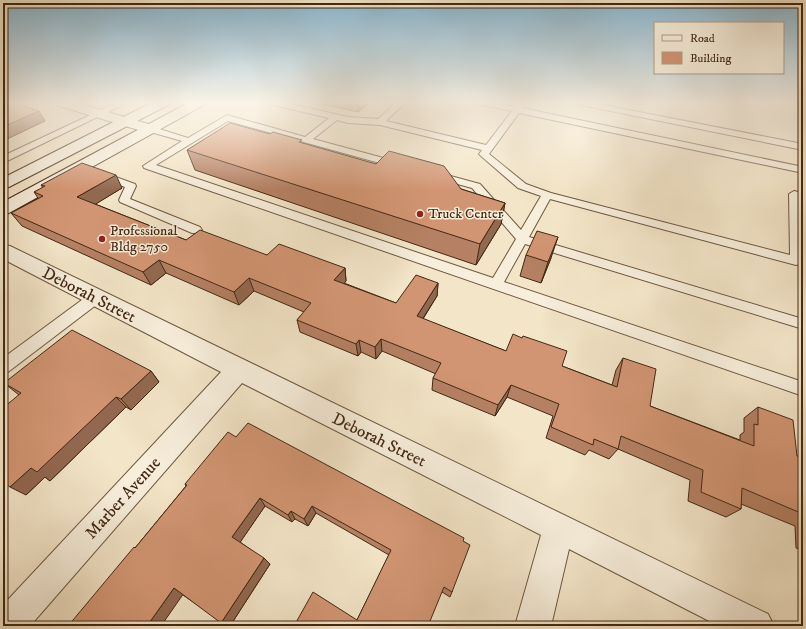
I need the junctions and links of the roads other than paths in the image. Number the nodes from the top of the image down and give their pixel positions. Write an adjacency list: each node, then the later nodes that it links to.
1 (63, 131): 16 (lane)
2 (107, 131): 21 (street)
3 (146, 131): 17 (street)
4 (158, 131): 13 (lane)
5 (206, 131): 13 (lane)
6 (275, 131): 12 (lane)
7 (317, 131): 12 (lane)
8 (419, 131): 15 (lane)
9 (501, 131): 15 (lane)
10 (619, 131): 19 (lane)
11 (724, 131): 14 (lane)
12 (306, 140): 18 (lane)
13 (190, 141): 29 (lane)
14 (803, 147)
15 (488, 148): 22 (lane)
16 (3, 160)
17 (81, 167): 24 (street); 25 (lane)
18 (410, 168)
19 (803, 170)
20 (424, 172): 26 (lane)
21 (3, 184)
22 (547, 195): 26 (lane); 28 (lane)
23 (803, 196): 28 (lane)
24 (3, 209)
25 (196, 230)
26 (523, 239): 29 (lane); 31 (lane)
27 (3, 251): 30 (street, Deborah Street)
28 (800, 262)
29 (496, 285): 34 (lane)
30 (95, 298): 32 (lane); 33 (street, Deborah Street)
31 (803, 324)
32 (3, 367)
33 (239, 370): 35 (street, Deborah Street); 36 (street, Marber Avenue)
34 (803, 389)
35 (558, 528): 37 (street); 38 (street, Deborah Street)
36 (7, 626)
37 (533, 626)
38 (756, 626)

